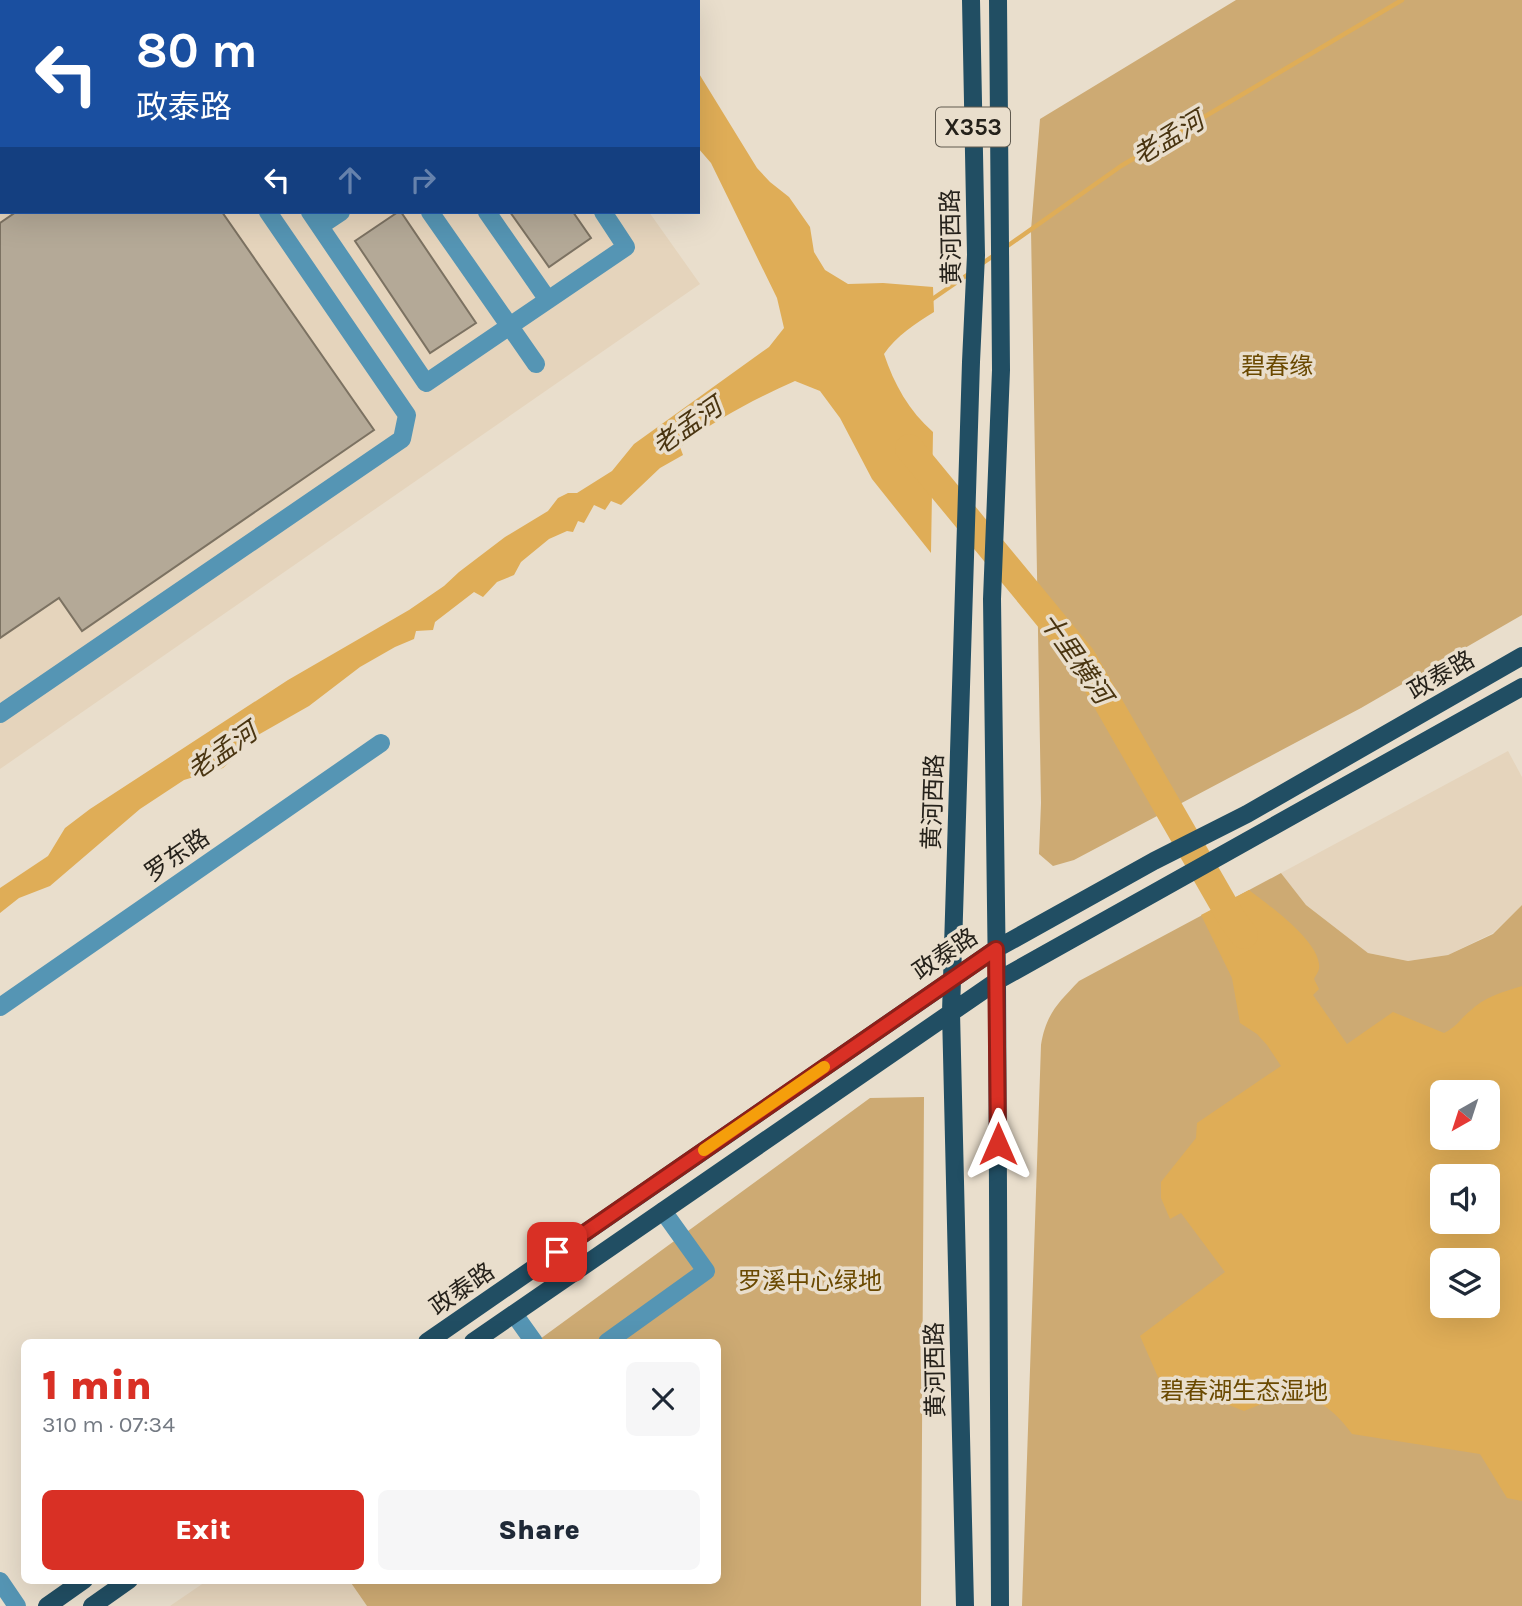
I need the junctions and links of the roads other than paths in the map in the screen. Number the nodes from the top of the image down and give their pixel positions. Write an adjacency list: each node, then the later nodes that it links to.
1 (971, 0): 17 (main road, 黄河西路 / X353)
2 (998, 0): 16 (main road, 黄河西路 / X353)
3 (269, 214): 14 (street)
4 (334, 214): 8 (street)
5 (431, 214): 10 (street)
6 (488, 214): 9 (street)
7 (604, 214): 9 (street)
8 (315, 219): 10 (street)
9 (548, 300): 10 (street)
10 (510, 326): 11 (street)
11 (536, 363)
12 (1522, 656): 16 (main road, 政泰路)
13 (1522, 687): 18 (main road, 政泰路)
14 (0, 714)
15 (381, 743): 19 (street, 罗东路)
16 (996, 949): 17 (main road, 政泰路); 18 (main road, 黄河西路 / X353)
17 (951, 978): 20 (main road, 黄河西路 / X353); 23 (main road, 政泰路)
18 (997, 981): 20 (main road, 政泰路); 34 (main road, 黄河西路 / X353)
19 (0, 1007)
20 (951, 1012): 21 (main road, 政泰路); 33 (main road, 黄河西路 / X353)
21 (663, 1211): 22 (main road, 政泰路); 26 (street)
22 (514, 1314): 24 (main road, 政泰路); 25 (street)
23 (431, 1339)
24 (477, 1339)
25 (532, 1339)
26 (611, 1339)
27 (0, 1581): 30 (street)
28 (78, 1584): 31 (main road)
29 (123, 1584): 32 (main road)
30 (17, 1606)
31 (47, 1606)
32 (92, 1606)
33 (965, 1606)
34 (1000, 1606)

